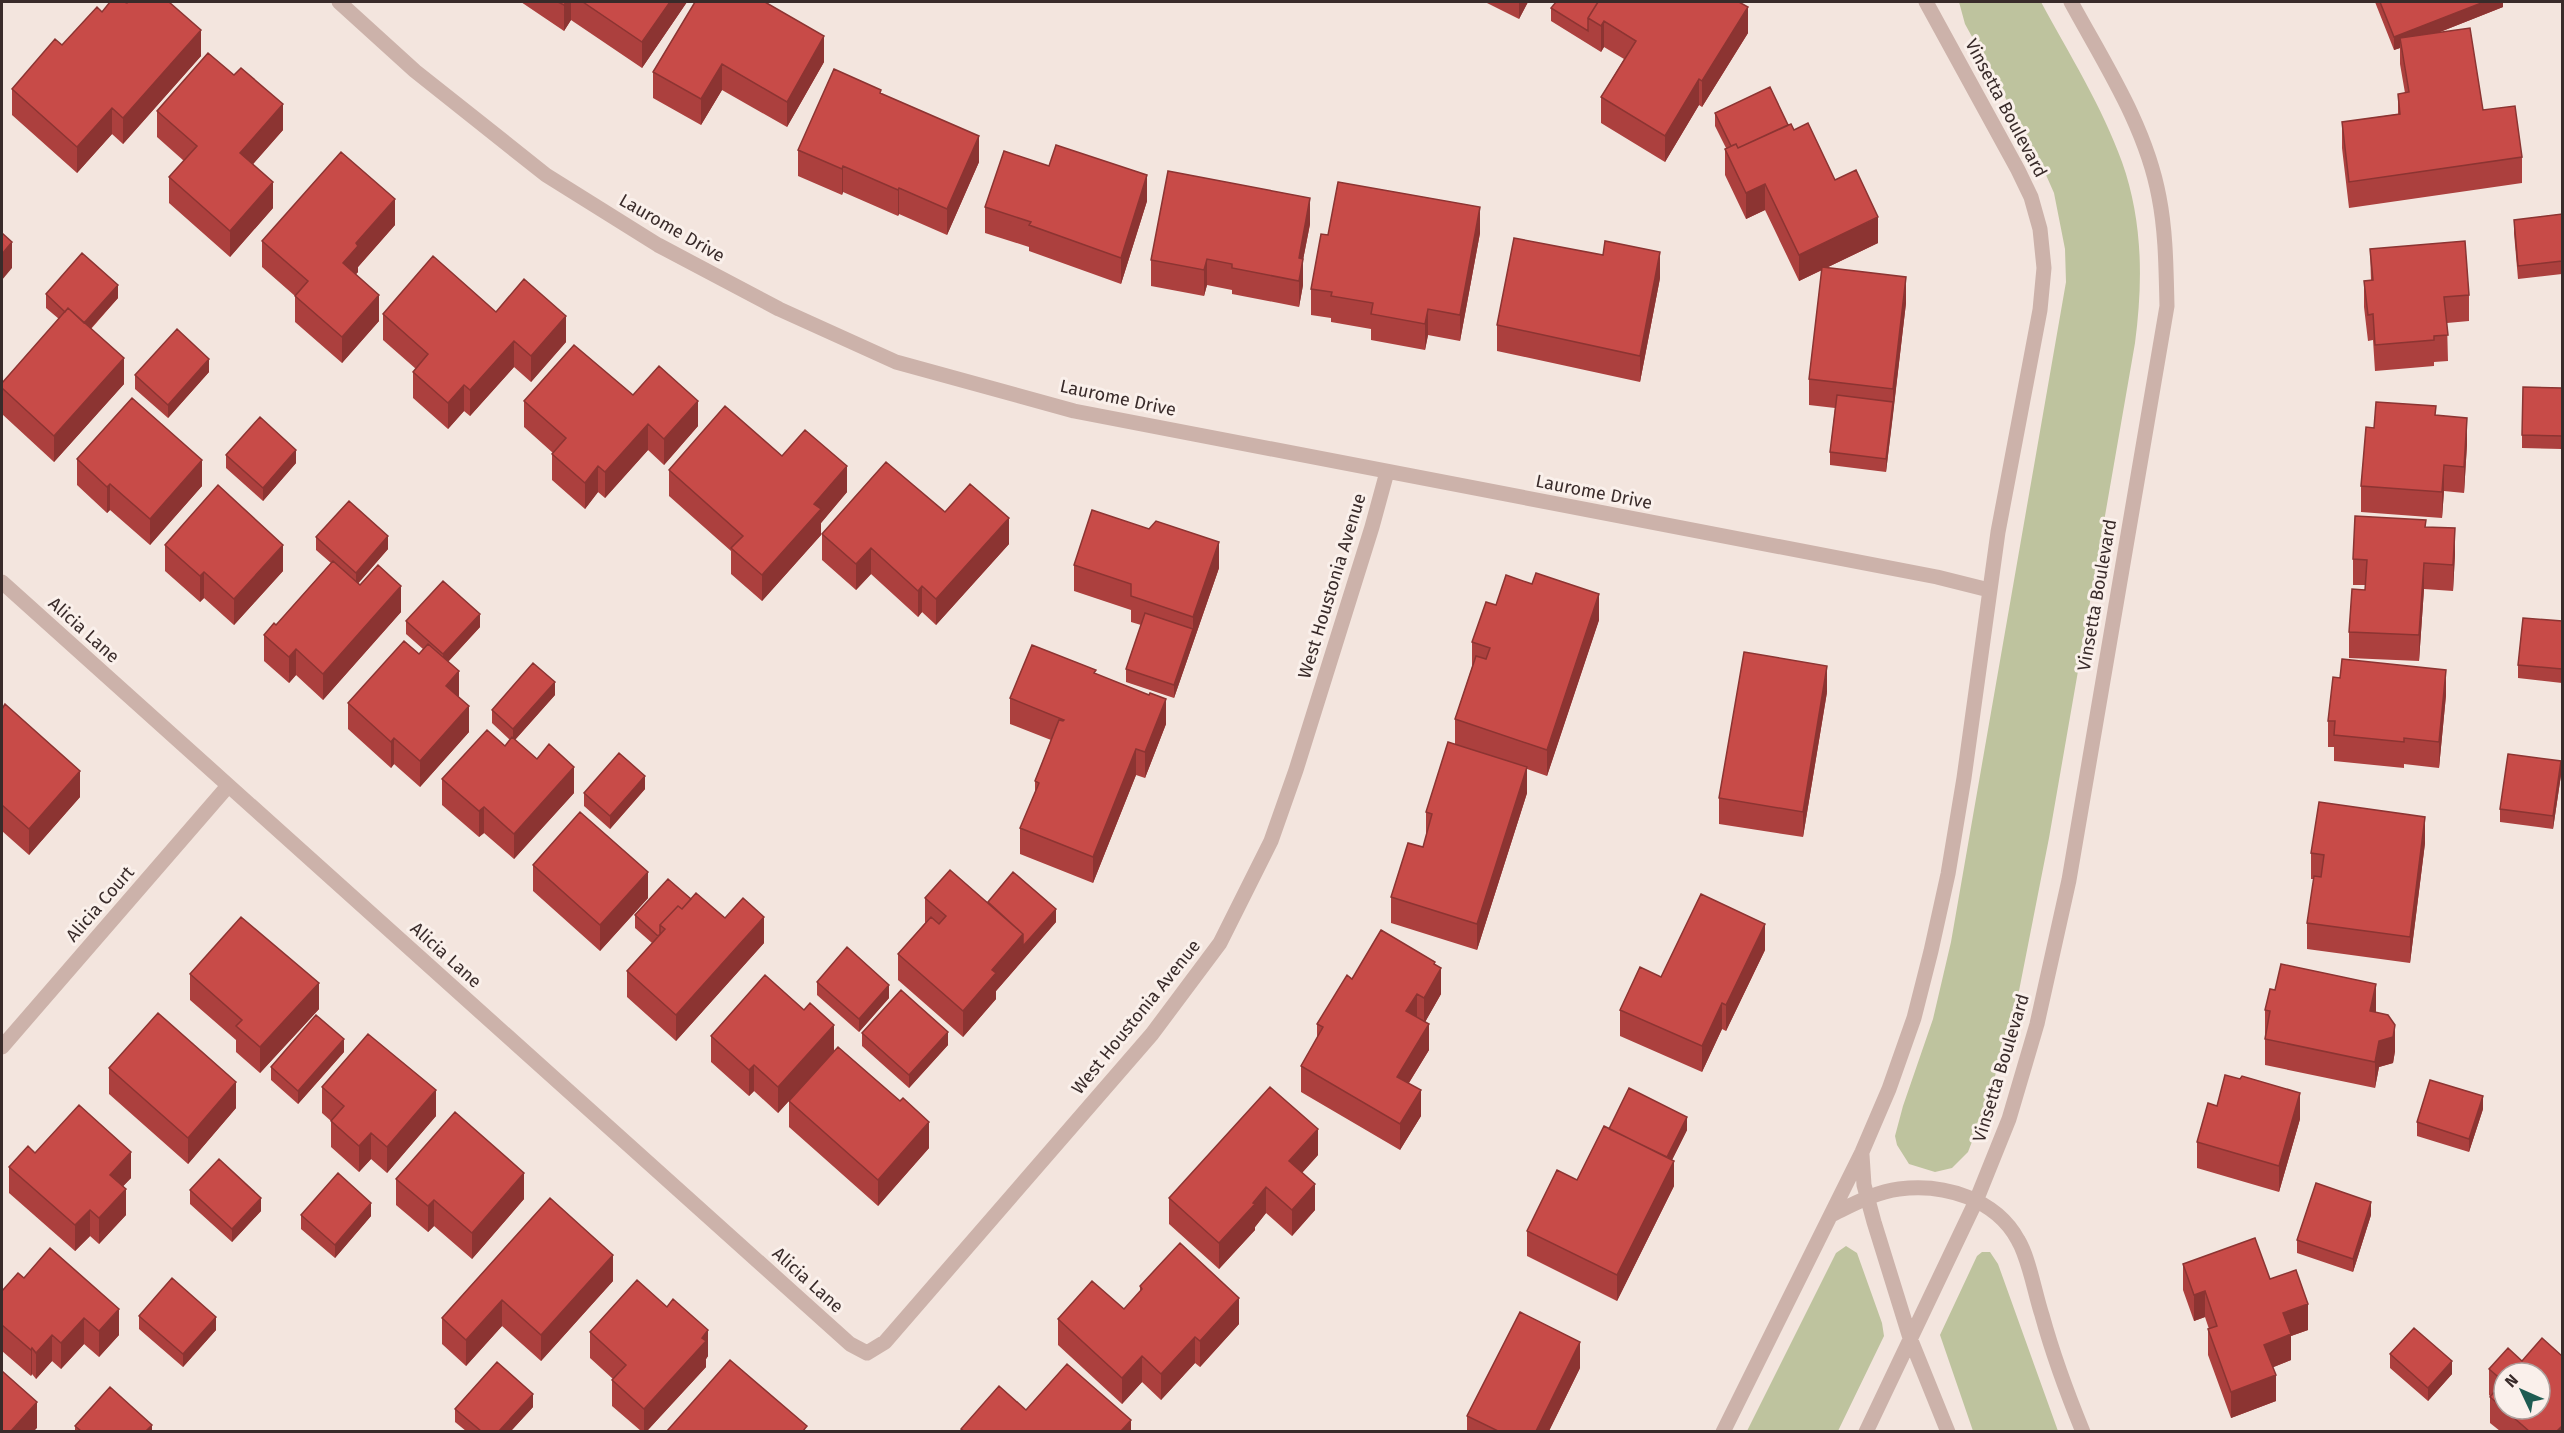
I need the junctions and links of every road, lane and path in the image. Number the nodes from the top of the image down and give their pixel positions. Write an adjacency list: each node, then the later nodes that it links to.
1 (339, 2): 4 (street, Laurome Drive)
2 (1926, 2): 6 (street, Vinsetta Boulevard)
3 (2071, 2): 11 (street, Vinsetta Boulevard)
4 (1387, 472): 6 (street, Laurome Drive); 14 (street, West Houstonia Avenue)
5 (2, 582): 7 (street, Alicia Lane)
6 (1989, 590): 9 (street, Vinsetta Boulevard)
7 (228, 786): 8 (street, Alicia Court); 14 (street, Alicia Lane)
8 (2, 1047)
9 (1862, 1152): 10 (street, Vinsetta Boulevard); 12 (street, Vinsetta Boulevard)
10 (1868, 1198): 11 (street); 12 (street); 13 (street, Vinsetta Boulevard)
11 (1976, 1201): 13 (street, Vinsetta Boulevard); 18 (street)
12 (1831, 1215): 15 (street, Vinsetta Boulevard)
13 (1910, 1338): 16 (street, Vinsetta Boulevard); 17 (street, Vinsetta Boulevard)
14 (867, 1353)
15 (1723, 1431)
16 (1866, 1431)
17 (1948, 1431)
18 (2083, 1431)

